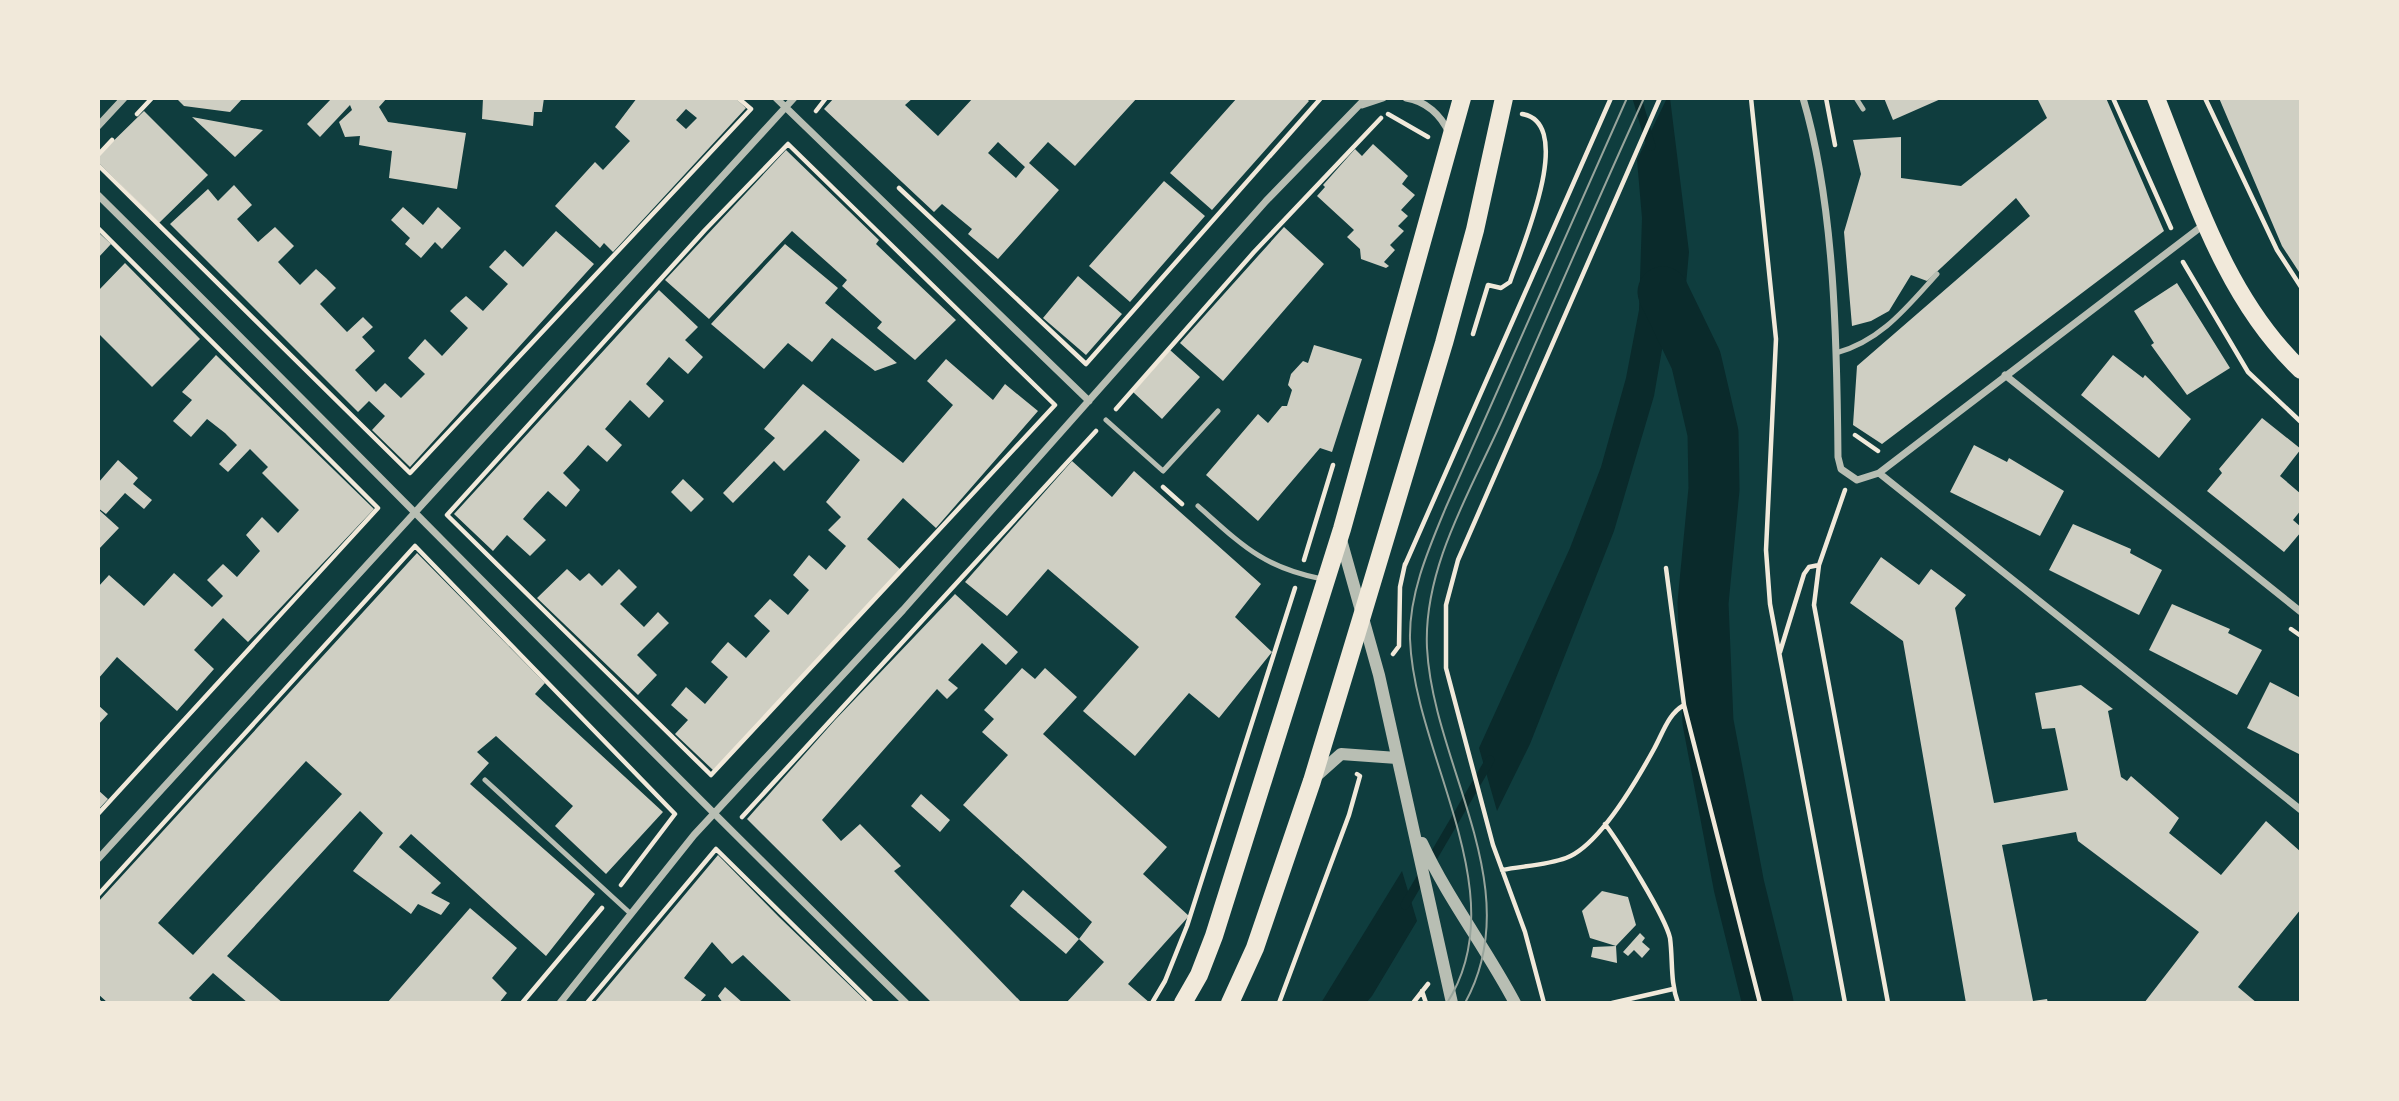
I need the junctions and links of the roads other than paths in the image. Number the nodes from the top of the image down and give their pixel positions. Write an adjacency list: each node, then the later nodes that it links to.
1 (124, 98): 15 (street)
2 (776, 98): 13 (street)
3 (794, 98): 13 (street)
4 (1366, 98): 12 (street)
5 (1382, 98): 12 (street)
6 (1406, 98): 16 (street)
7 (1462, 98): 16 (main road)
8 (1504, 98): 32 (main road)
9 (1802, 98): 20 (street)
10 (1856, 98): 14 (lane)
11 (2156, 98): 18 (main road)
12 (1358, 106): 23 (street)
13 (786, 107): 23 (street); 28 (street)
14 (1863, 109)
15 (98, 126)
16 (1452, 141): 29 (main road)
17 (98, 195): 28 (street)
18 (2206, 223): 21 (main road); 22 (street)
19 (1937, 274): 20 (lane)
20 (1836, 353): 26 (street)
21 (2301, 370)
22 (2005, 375): 26 (street); 31 (street)
23 (1090, 401): 37 (street)
24 (1218, 411): 25 (lane)
25 (1106, 420)
26 (1879, 473): 36 (street)
27 (1198, 506): 30 (lane)
28 (416, 512): 37 (street); 39 (street)
29 (1340, 536): 30 (main road); 32 (street)
30 (1326, 580): 43 (main road)
31 (2301, 612)
32 (1362, 616): 33 (street); 35 (main road)
33 (1397, 758): 35 (street); 38 (street)
34 (485, 780): 40 (lane)
35 (1312, 781): 44 (main road)
36 (2301, 810)
37 (713, 815): 40 (street); 42 (street)
38 (1416, 829): 45 (street); 46 (street)
39 (98, 859)
40 (631, 914): 41 (street)
41 (560, 1003)
42 (906, 1003)
43 (1183, 1003)
44 (1230, 1003)
45 (1452, 1003)
46 (1515, 1003)

